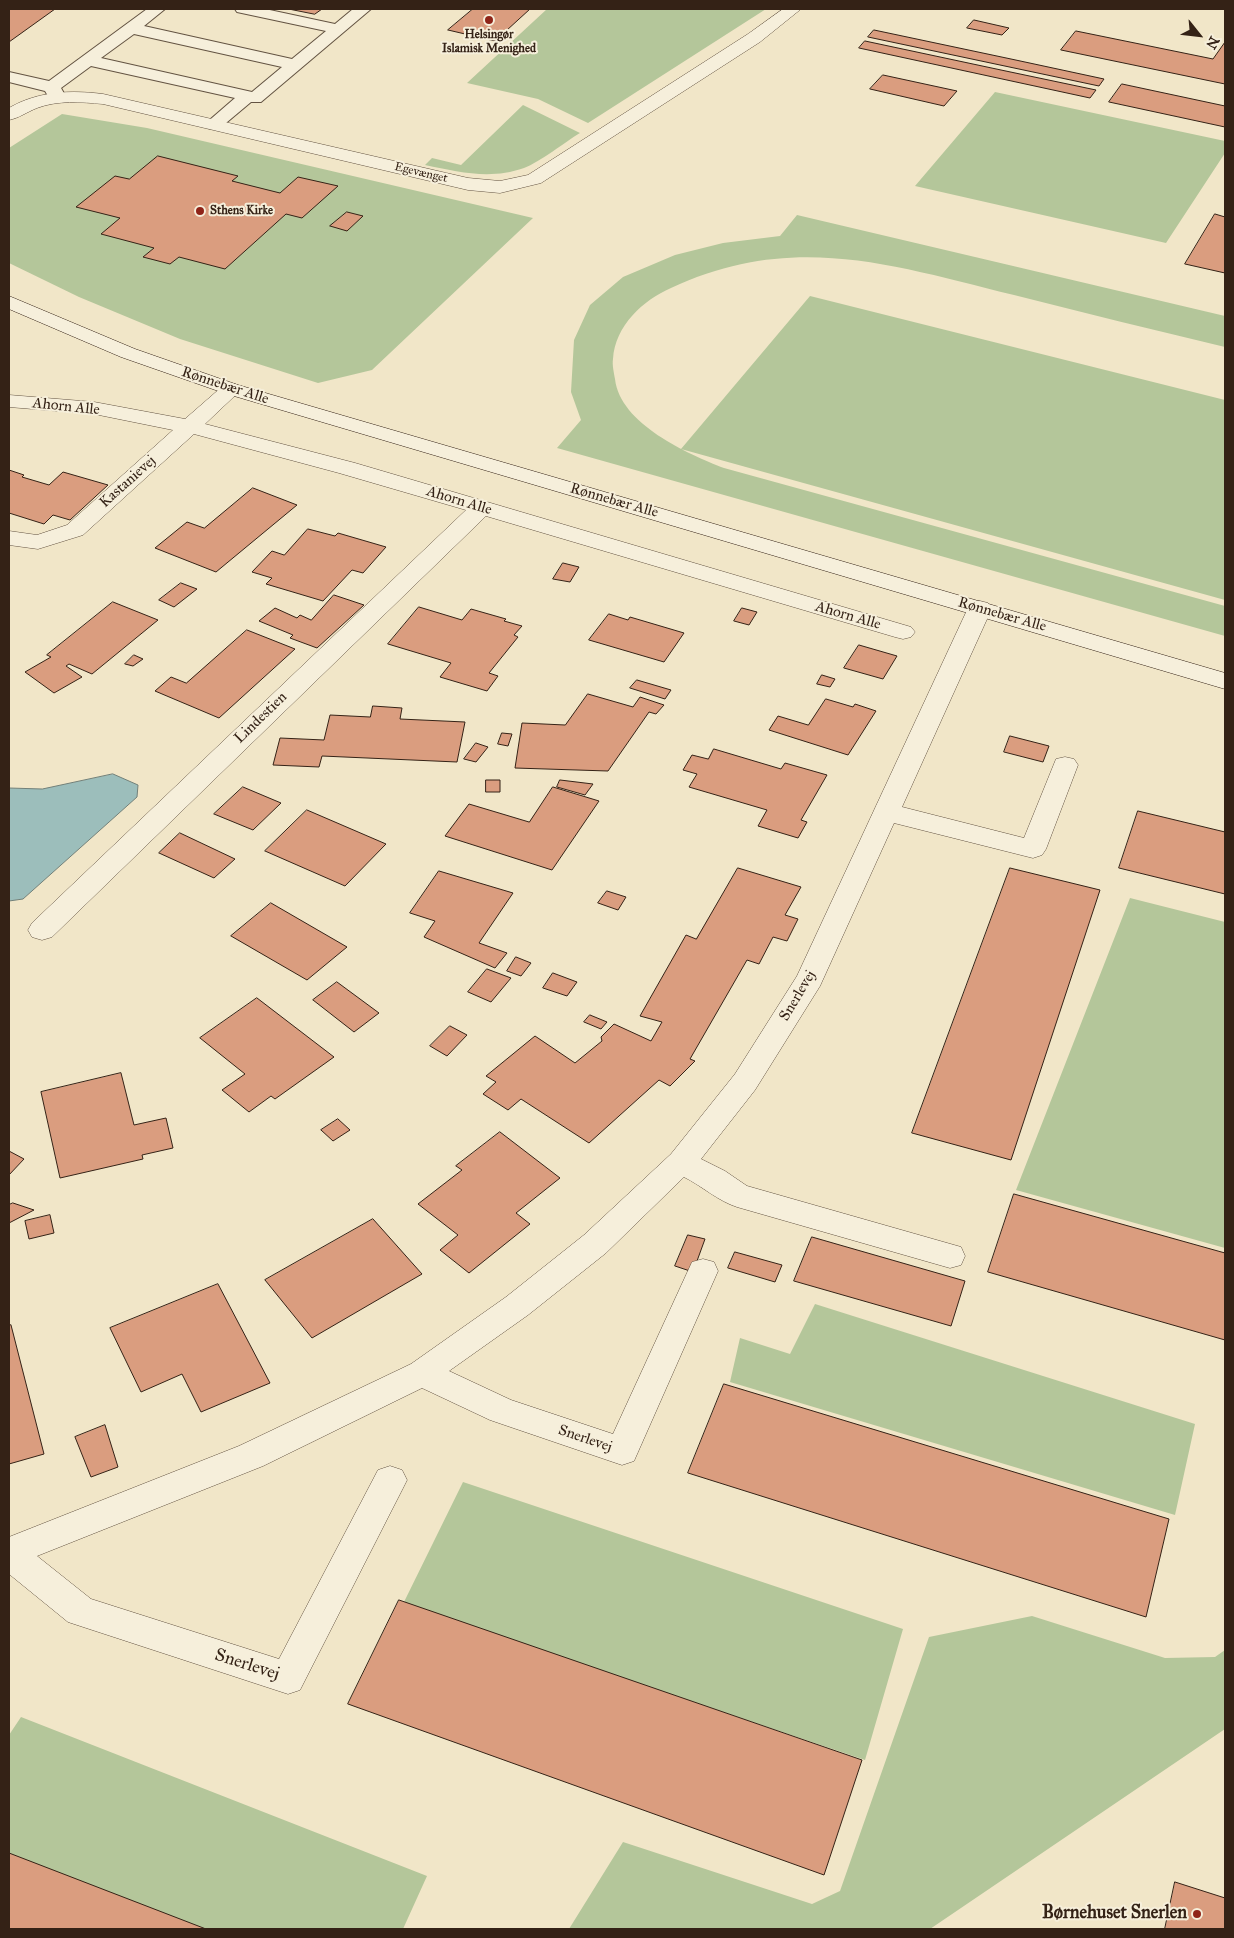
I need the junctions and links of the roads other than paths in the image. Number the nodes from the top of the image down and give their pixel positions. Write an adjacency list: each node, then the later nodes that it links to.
1 (156, 9): 5 (lane)
2 (242, 9): 6 (lane)
3 (363, 9): 6 (lane)
4 (793, 9): 13 (street, Egevænget)
5 (130, 28): 7 (lane); 8 (lane)
6 (338, 29): 8 (lane)
7 (88, 60): 10 (lane); 11 (lane)
8 (295, 65): 11 (lane)
9 (9, 77): 10 (lane)
10 (54, 92): 12 (street, Egevænget); 13 (street, Egevænget)
11 (248, 96): 13 (lane)
12 (9, 115)
13 (214, 124)
14 (9, 302): 15 (street, Rønnebær Alle)
15 (231, 388): 17 (street, Kastanievej); 20 (street, Rønnebær Alle)
16 (9, 402): 17 (street, Ahorn Alle)
17 (189, 426): 18 (street, Ahorn Alle); 19 (street, Kastanievej)
18 (480, 508): 21 (street, Ahorn Alle); 25 (street, Lindestien)
19 (9, 538)
20 (980, 608): 22 (street, Rønnebær Alle); 24 (street, Snerlevej)
21 (903, 632)
22 (1225, 681)
23 (1065, 765): 24 (street)
24 (886, 812): 26 (street, Snerlevej)
25 (42, 930)
26 (681, 1162): 27 (street); 29 (street, Snerlevej)
27 (950, 1256)
28 (703, 1271): 29 (street, Snerlevej)
29 (422, 1373): 31 (street, Snerlevej)
30 (390, 1480): 31 (street, Snerlevej)
31 (9, 1553)

